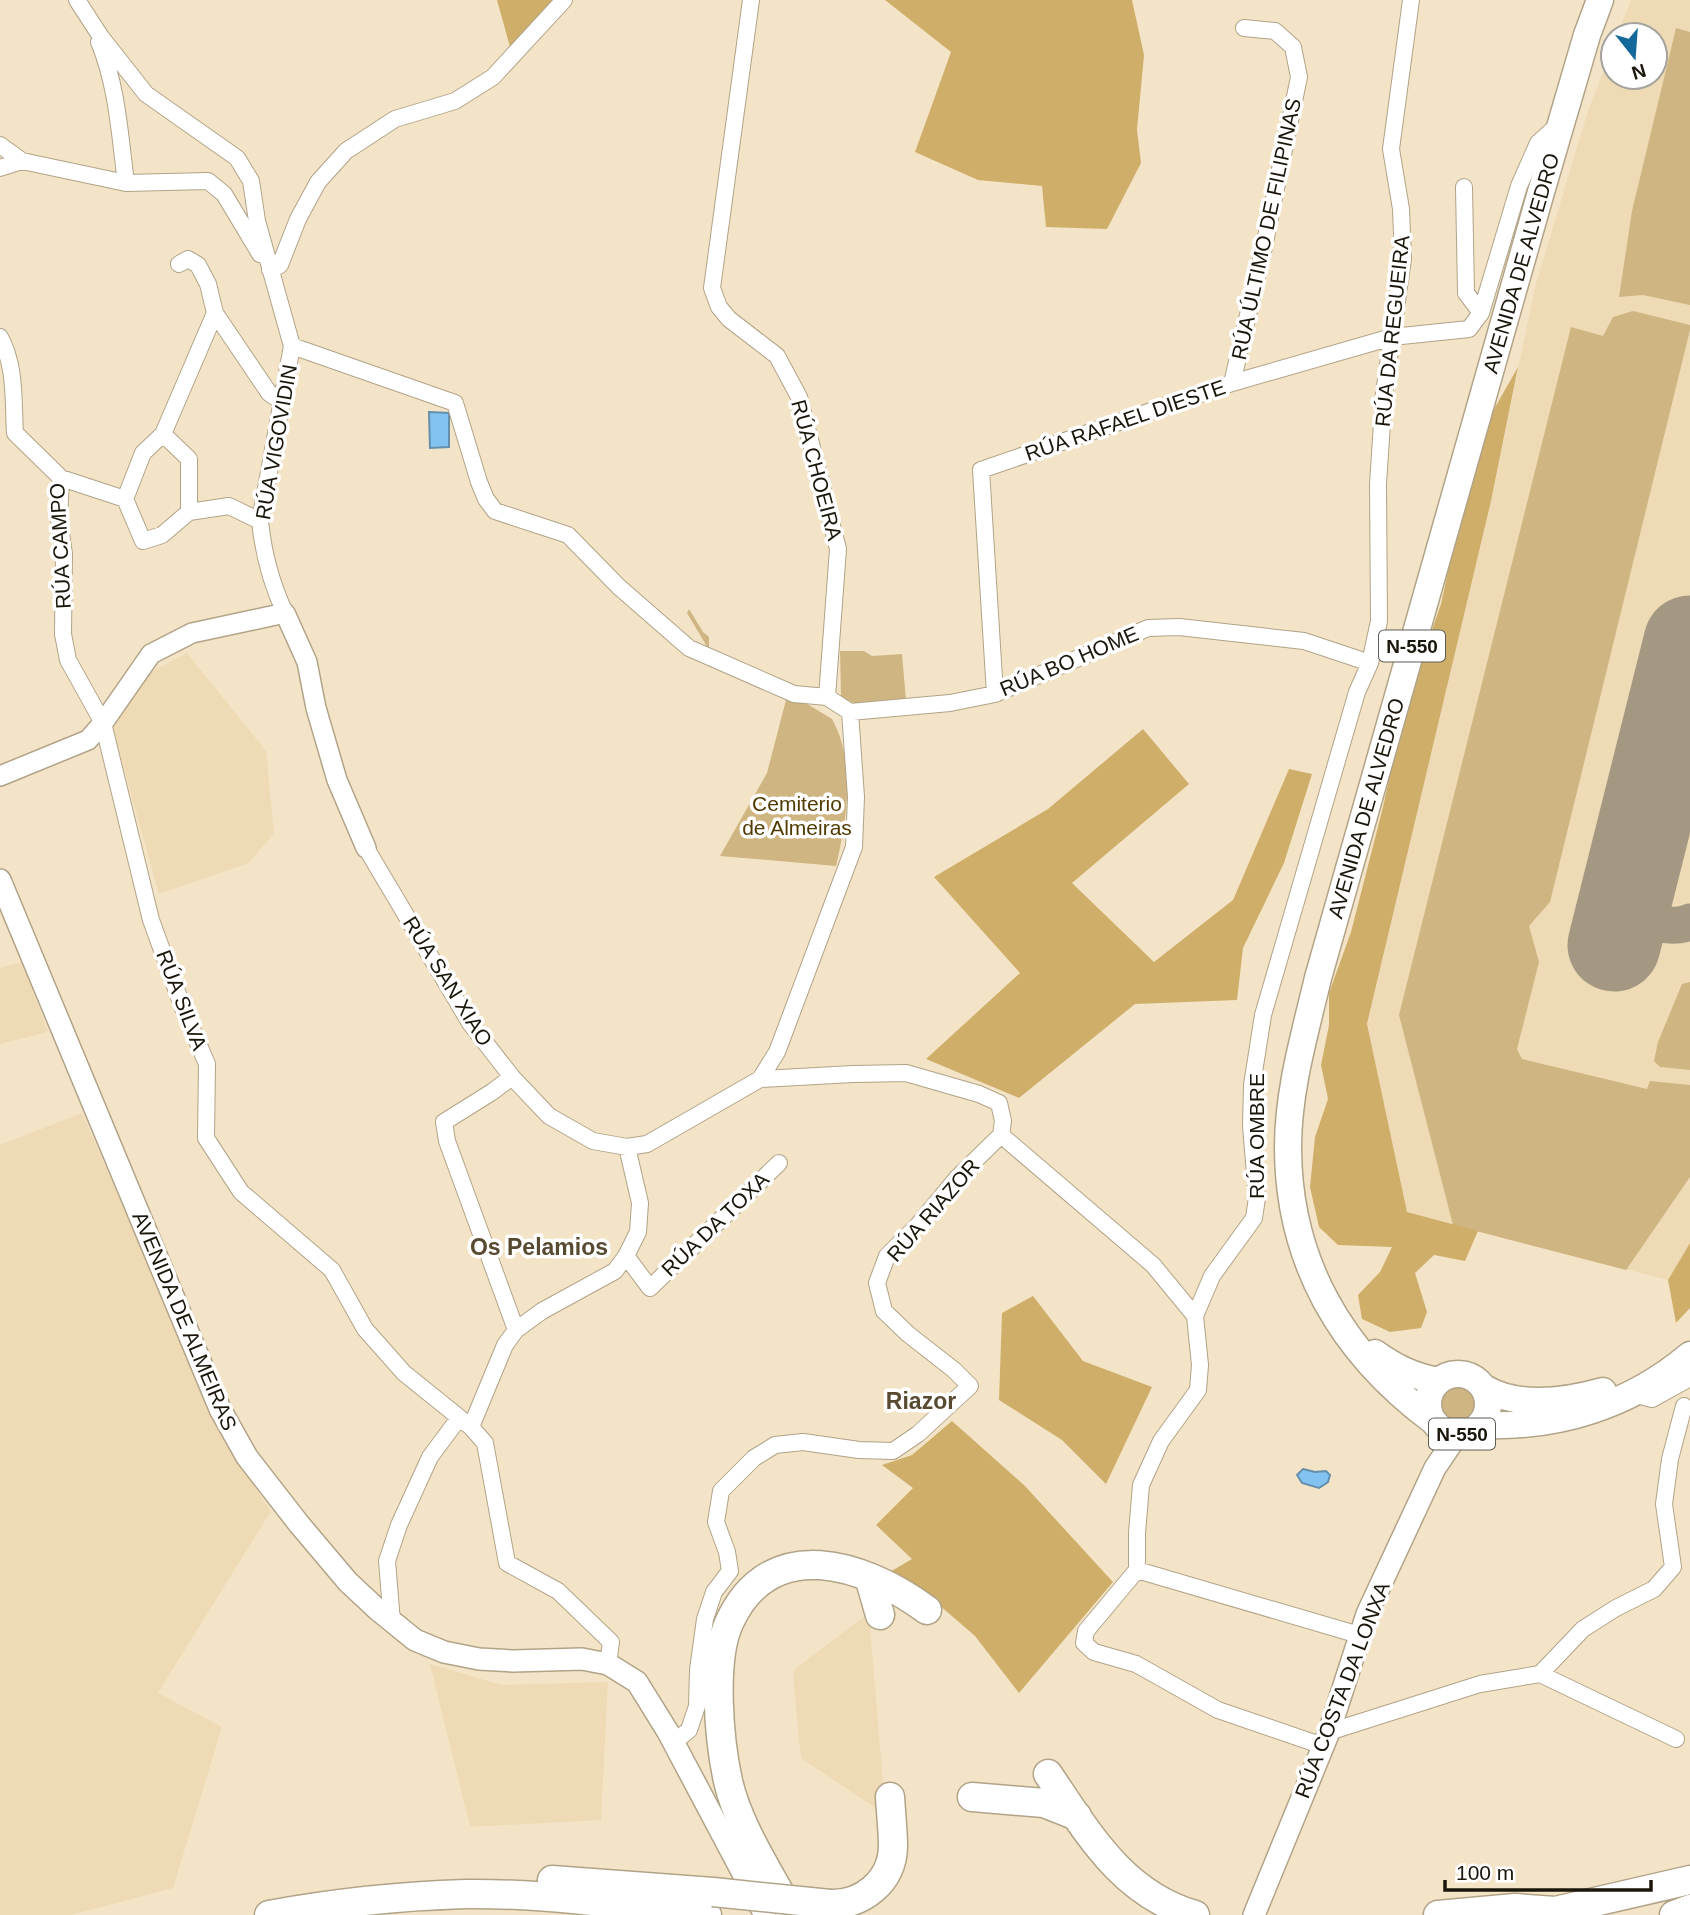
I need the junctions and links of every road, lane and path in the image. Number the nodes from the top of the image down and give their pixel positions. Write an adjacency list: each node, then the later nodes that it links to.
1 (77, 0): 6 (street)
2 (564, 0): 15 (street)
3 (751, 0): 31 (street, RÚA CHOEIRA)
4 (1411, 0): 19 (street, RÚA DA REGUEIRA)
5 (1600, 0): 13 (highway, AVENIDA DE ALVEDRO / N-550)
6 (87, 15): 11 (street); 15 (street)
7 (1244, 28): 21 (street, RÚA ÚLTIMO DE FILIPINAS)
8 (0, 145): 9 (street)
9 (22, 161): 10 (street); 11 (street)
10 (0, 168)
11 (126, 183): 15 (street)
12 (1464, 187): 17 (street)
13 (1530, 189): 17 (street); 43 (highway, AVENIDA DE ALVEDRO / N-550)
14 (179, 264): 16 (street)
15 (270, 270): 20 (street, RÚA VIGOVIDIN)
16 (215, 313): 22 (street); 23 (street)
17 (1481, 313): 19 (street, RÚA RAFAEL DIESTE)
18 (0, 337): 24 (street, RÚA CAMPO)
19 (1392, 337): 21 (street, RÚA RAFAEL DIESTE); 29 (street, RÚA DA REGUEIRA)
20 (292, 346): 22 (street, RÚA VIGOVIDIN); 31 (street)
21 (1232, 383): 30 (street, RÚA RAFAEL DIESTE)
22 (283, 403): 27 (street, RÚA VIGOVIDIN)
23 (163, 434): 25 (street); 26 (street)
24 (61, 478): 25 (street); 33 (street, RÚA CAMPO)
25 (125, 499): 26 (street)
26 (189, 512): 27 (street)
27 (260, 521): 28 (street, RÚA VIGOVIDIN)
28 (285, 613): 33 (street); 35 (street, RÚA SAN XIAO)
29 (1370, 663): 30 (street, RÚA BO HOME); 44 (street, RÚA OMBRE)
30 (995, 694): 32 (street, RÚA BO HOME)
31 (827, 697): 32 (street)
32 (850, 712): 38 (street, RÚA SAN XIAO)
33 (103, 723): 34 (street); 53 (street, RÚA SILVA)
34 (0, 776)
35 (366, 848): 37 (street, RÚA SAN XIAO)
36 (0, 880): 58 (main road, AVENIDA DE ALMEIRAS)
37 (512, 1077): 40 (street, RÚA SAN XIAO); 45 (street)
38 (760, 1079): 39 (street); 40 (street, RÚA SAN XIAO)
39 (1001, 1135): 44 (street); 64 (street, RÚA RIAZOR)
40 (627, 1147): 42 (street)
41 (779, 1163): 42 (street, RÚA DA TOXA)
42 (626, 1256): 45 (street)
43 (1324, 1297): 49 (highway, AVENIDA DE ALVEDRO / N-550); 54 (highway, AVENIDA DE ALVEDRO / N-550)
44 (1195, 1316): 55 (street, RÚA OMBRE)
45 (516, 1330): 53 (street)
46 (1690, 1343): 50 (highway, N-550)
47 (1690, 1355): 51 (highway, N-550)
48 (1690, 1378): 51 (street)
49 (1438, 1381): 50 (highway, N-550); 54 (highway, N-550)
50 (1486, 1389): 54 (highway, N-550)
51 (1633, 1394): 54 (highway, N-550)
52 (1684, 1406): 61 (street)
53 (465, 1422): 58 (street); 60 (street)
54 (1452, 1426): 59 (main road, RÚA COSTA DA LONXA)
55 (1137, 1570): 59 (street); 62 (street)
56 (875, 1598): 57 (highway); 78 (highway); 79 (highway)
57 (927, 1610)
58 (392, 1622): 60 (main road, AVENIDA DE ALMEIRAS)
59 (1359, 1635): 62 (main road, RÚA COSTA DA LONXA)
60 (608, 1664): 64 (main road, AVENIDA DE ALMEIRAS)
61 (1540, 1674): 62 (street); 63 (street)
62 (1326, 1739): 81 (main road, RÚA COSTA DA LONXA)
63 (1676, 1739)
64 (673, 1743): 77 (main road, AVENIDA DE ALMEIRAS)
65 (1048, 1774): 68 (highway)
66 (890, 1797): 71 (highway, bridge)
67 (972, 1797): 68 (highway)
68 (1077, 1816): 80 (highway)
69 (1690, 1880): 73 (highway)
70 (1690, 1898): 83 (highway)
71 (710, 1904): 74 (highway)
72 (1690, 1909): 84 (highway)
73 (1548, 1913): 82 (highway)
74 (269, 1915)
75 (410, 1915): 76 (highway)
76 (518, 1915)
77 (765, 1915)
78 (792, 1915)
79 (803, 1915)
80 (1195, 1915)
81 (1254, 1915)
82 (1438, 1915)
83 (1623, 1915)
84 (1674, 1915)

